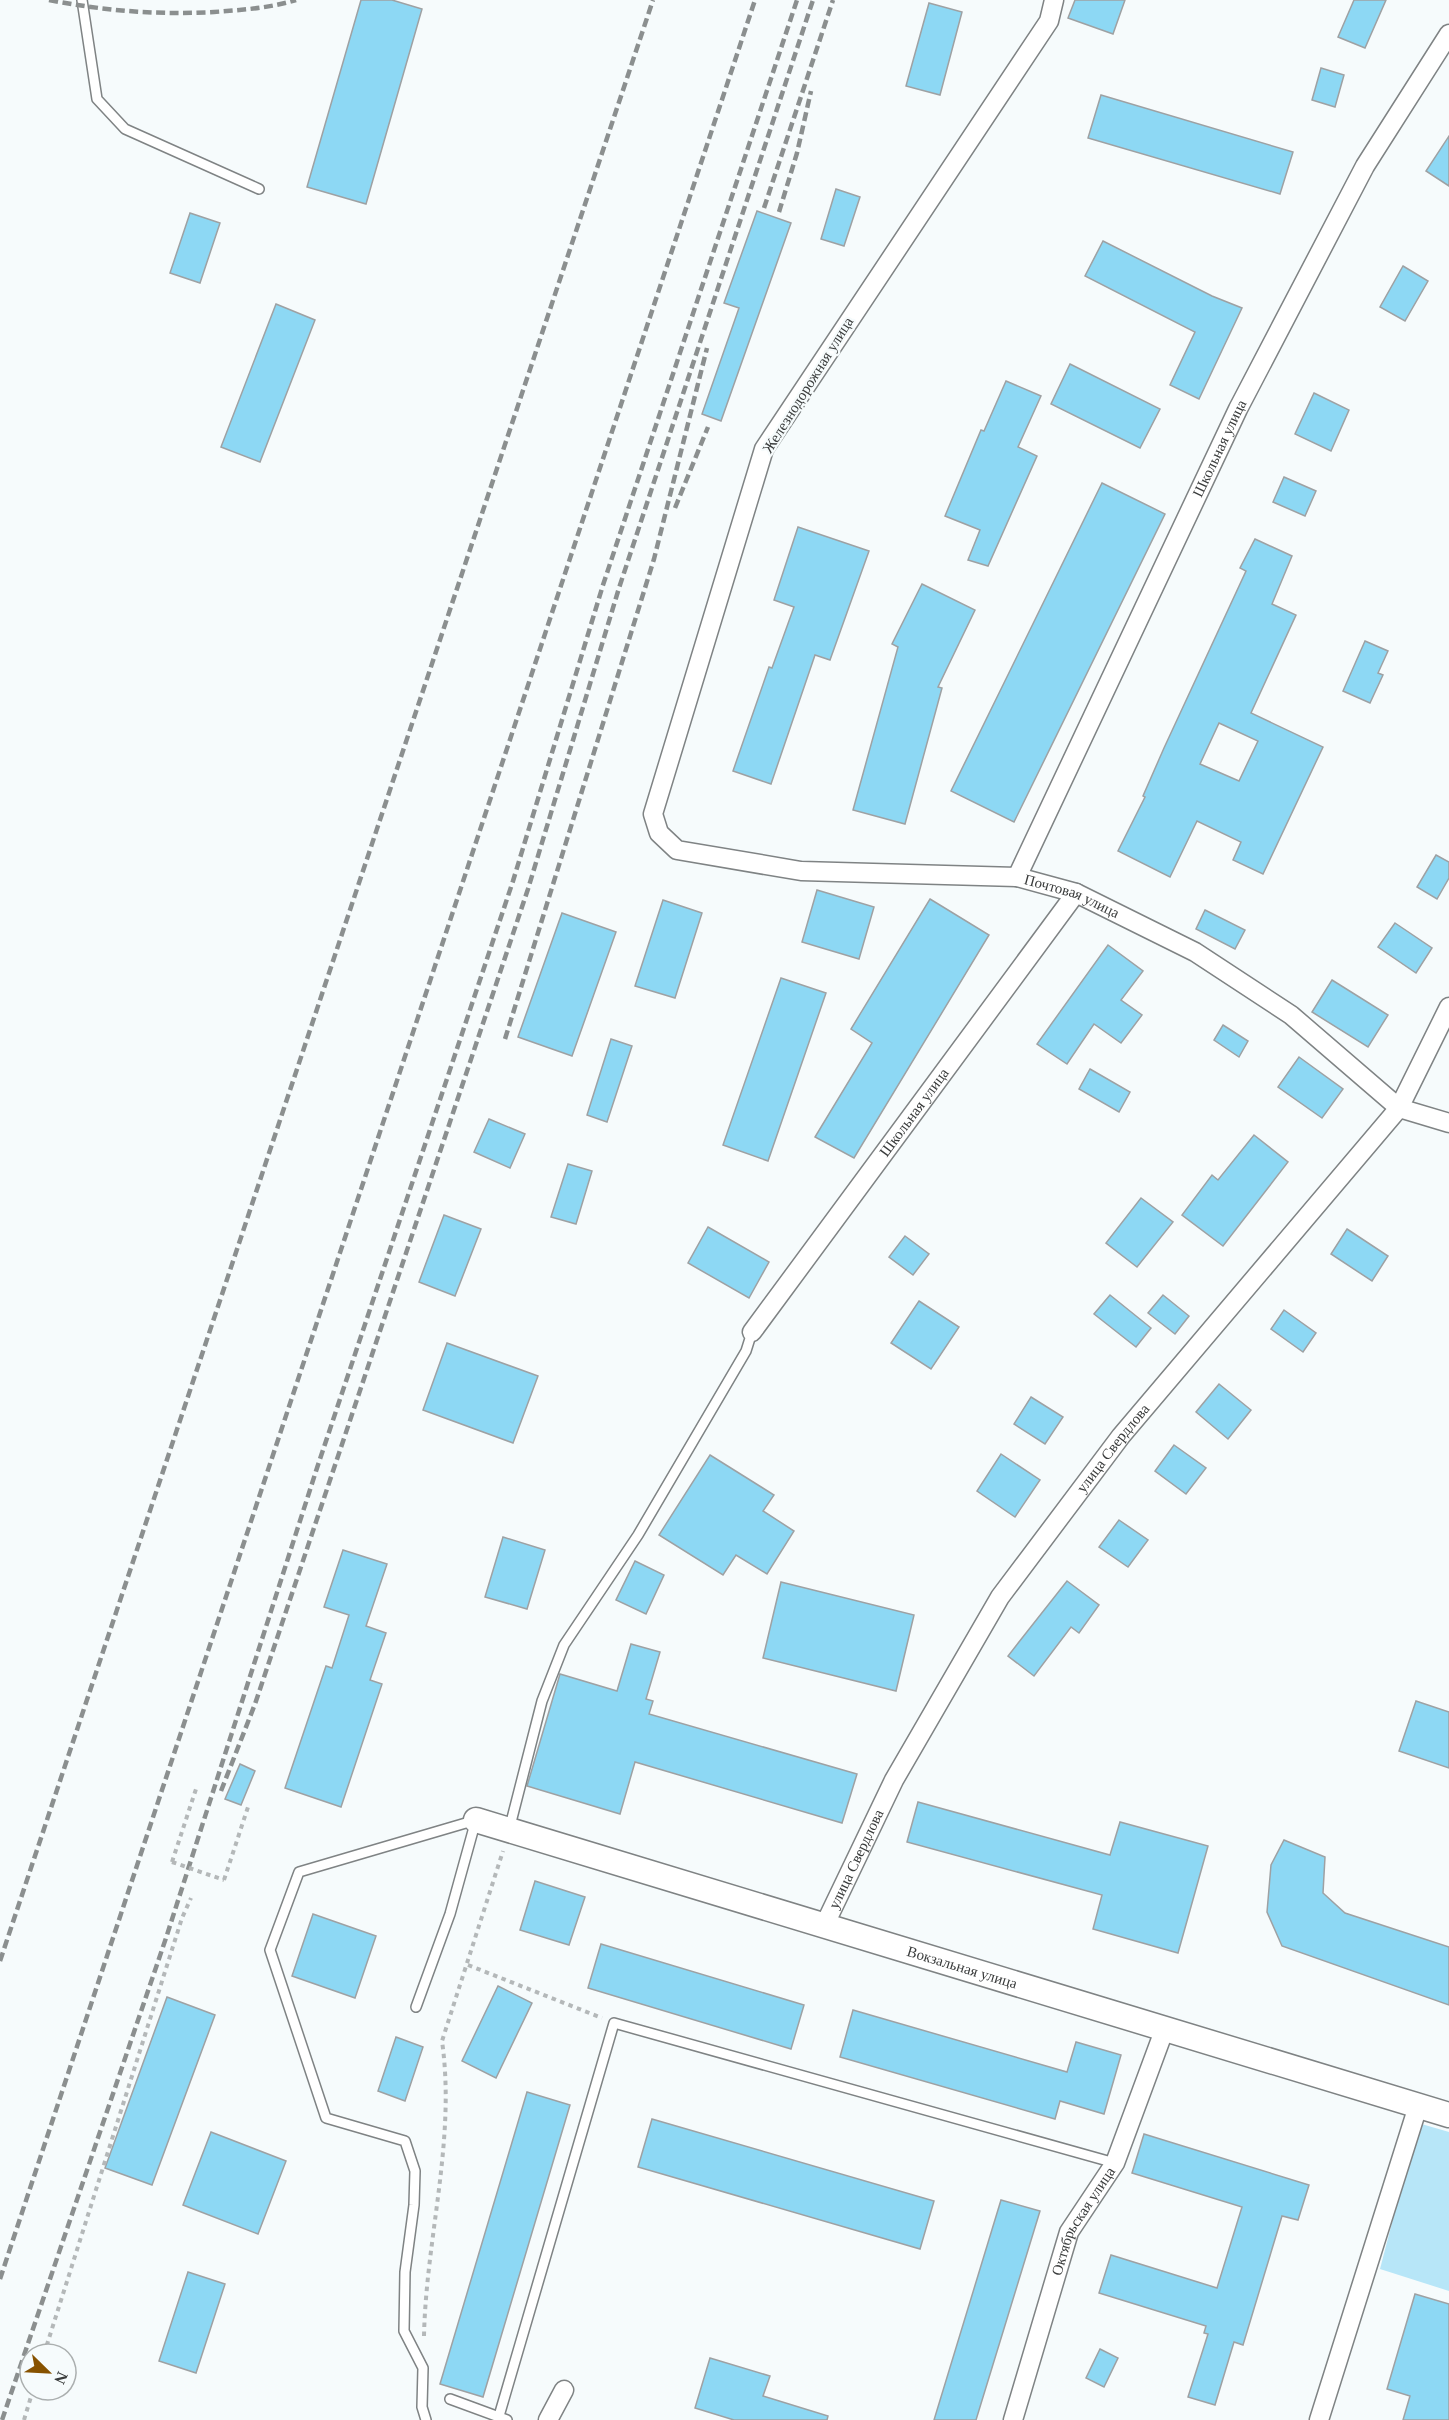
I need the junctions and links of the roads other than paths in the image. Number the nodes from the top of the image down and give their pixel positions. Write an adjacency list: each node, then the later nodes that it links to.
1 (82, 0): 4 (lane)
2 (1054, 0): 5 (street, Железнодорожная улица)
3 (1449, 34): 6 (street, Школьная улица)
4 (260, 189)
5 (653, 814): 6 (street, Почтовая улица)
6 (1017, 877): 7 (street, Почтовая улица)
7 (1076, 893): 9 (street, Почтовая улица); 11 (street, Школьная улица)
8 (1449, 1007): 9 (street, улица Свердлова)
9 (1400, 1108): 10 (street, Почтовая улица); 14 (street, улица Свердлова)
10 (1449, 1123)
11 (752, 1332): 13 (lane)
12 (476, 1820): 13 (street, Вокзальная улица); 15 (lane); 23 (lane)
13 (509, 1830): 14 (street, Вокзальная улица)
14 (825, 1924): 16 (street, Вокзальная улица)
15 (416, 2007)
16 (1165, 2028): 17 (street, Вокзальная улица); 19 (street, Октябрьская улица)
17 (1418, 2106): 18 (street, Вокзальная улица); 26 (street)
18 (1449, 2115)
19 (1115, 2163): 22 (lane); 25 (street, Октябрьская улица)
20 (564, 2390): 24 (street)
21 (450, 2399): 22 (lane)
22 (503, 2418)
23 (426, 2420)
24 (548, 2420)
25 (1013, 2420)
26 (1319, 2420)

